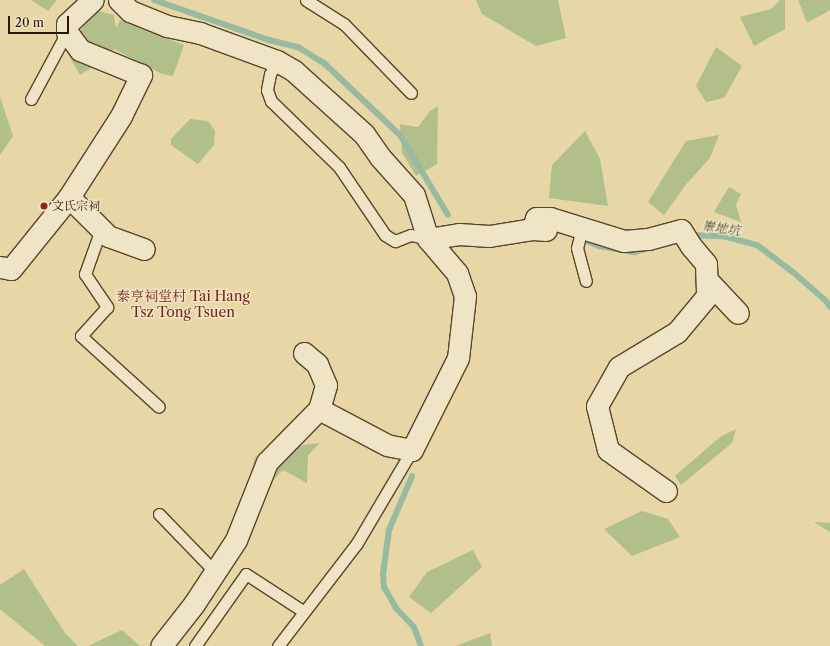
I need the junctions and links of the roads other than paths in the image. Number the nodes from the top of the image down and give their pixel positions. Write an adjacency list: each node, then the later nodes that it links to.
1 (93, 0): 4 (street)
2 (119, 0): 5 (street)
3 (306, 0): 6 (lane)
4 (67, 32): 7 (lane); 8 (street)
5 (277, 61): 12 (street); 12 (lane)
6 (411, 93)
7 (31, 99)
8 (68, 198): 9 (street); 14 (street)
9 (101, 229): 13 (street); 19 (lane)
10 (533, 230): 11 (street); 12 (street); 15 (street)
11 (580, 236): 16 (lane)
12 (428, 239): 21 (street)
13 (144, 249)
14 (0, 267)
15 (707, 280): 17 (street); 22 (street)
16 (586, 281)
17 (738, 313)
18 (304, 353): 20 (street)
19 (159, 407)
20 (319, 409): 21 (street); 24 (street)
21 (412, 450): 25 (lane)
22 (666, 491)
23 (159, 514): 24 (lane)
24 (215, 572): 26 (street)
25 (303, 611): 27 (lane); 28 (lane)
26 (162, 646)
27 (195, 646)
28 (278, 646)

